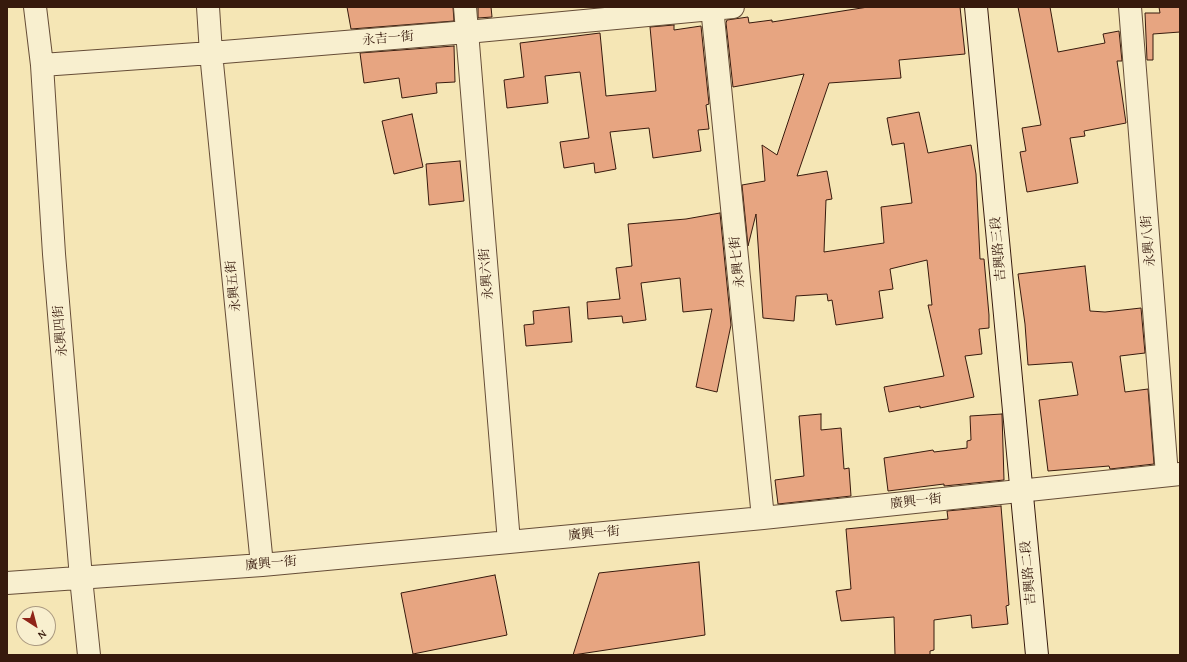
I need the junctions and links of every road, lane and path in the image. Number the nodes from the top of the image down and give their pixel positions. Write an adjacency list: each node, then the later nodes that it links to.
1 (35, 7): 9 (street, 永興四街)
2 (208, 7): 8 (street, 永興五街)
3 (465, 7): 7 (street, 永興六街)
4 (976, 7): 11 (street, 吉興路三段)
5 (1130, 7): 10 (street, 永興八街)
6 (719, 8): 7 (street, 永吉一街); 12 (street, 永興七街)
7 (467, 32): 8 (street, 永吉一街); 13 (street, 永興六街)
8 (211, 54): 9 (street, 永吉一街); 14 (street, 永興五街)
9 (42, 65): 15 (street, 永興四街)
10 (1174, 475): 11 (street, 廣興一街)
11 (1022, 491): 12 (street, 廣興一街); 18 (street, 吉興路二段)
12 (763, 518): 13 (street, 廣興一街)
13 (509, 542): 14 (street, 廣興一街)
14 (262, 565): 15 (street, 廣興一街)
15 (81, 578): 16 (street, 廣興一街); 17 (street, 永興四街)
16 (7, 584)
17 (89, 655)
18 (1037, 655)

